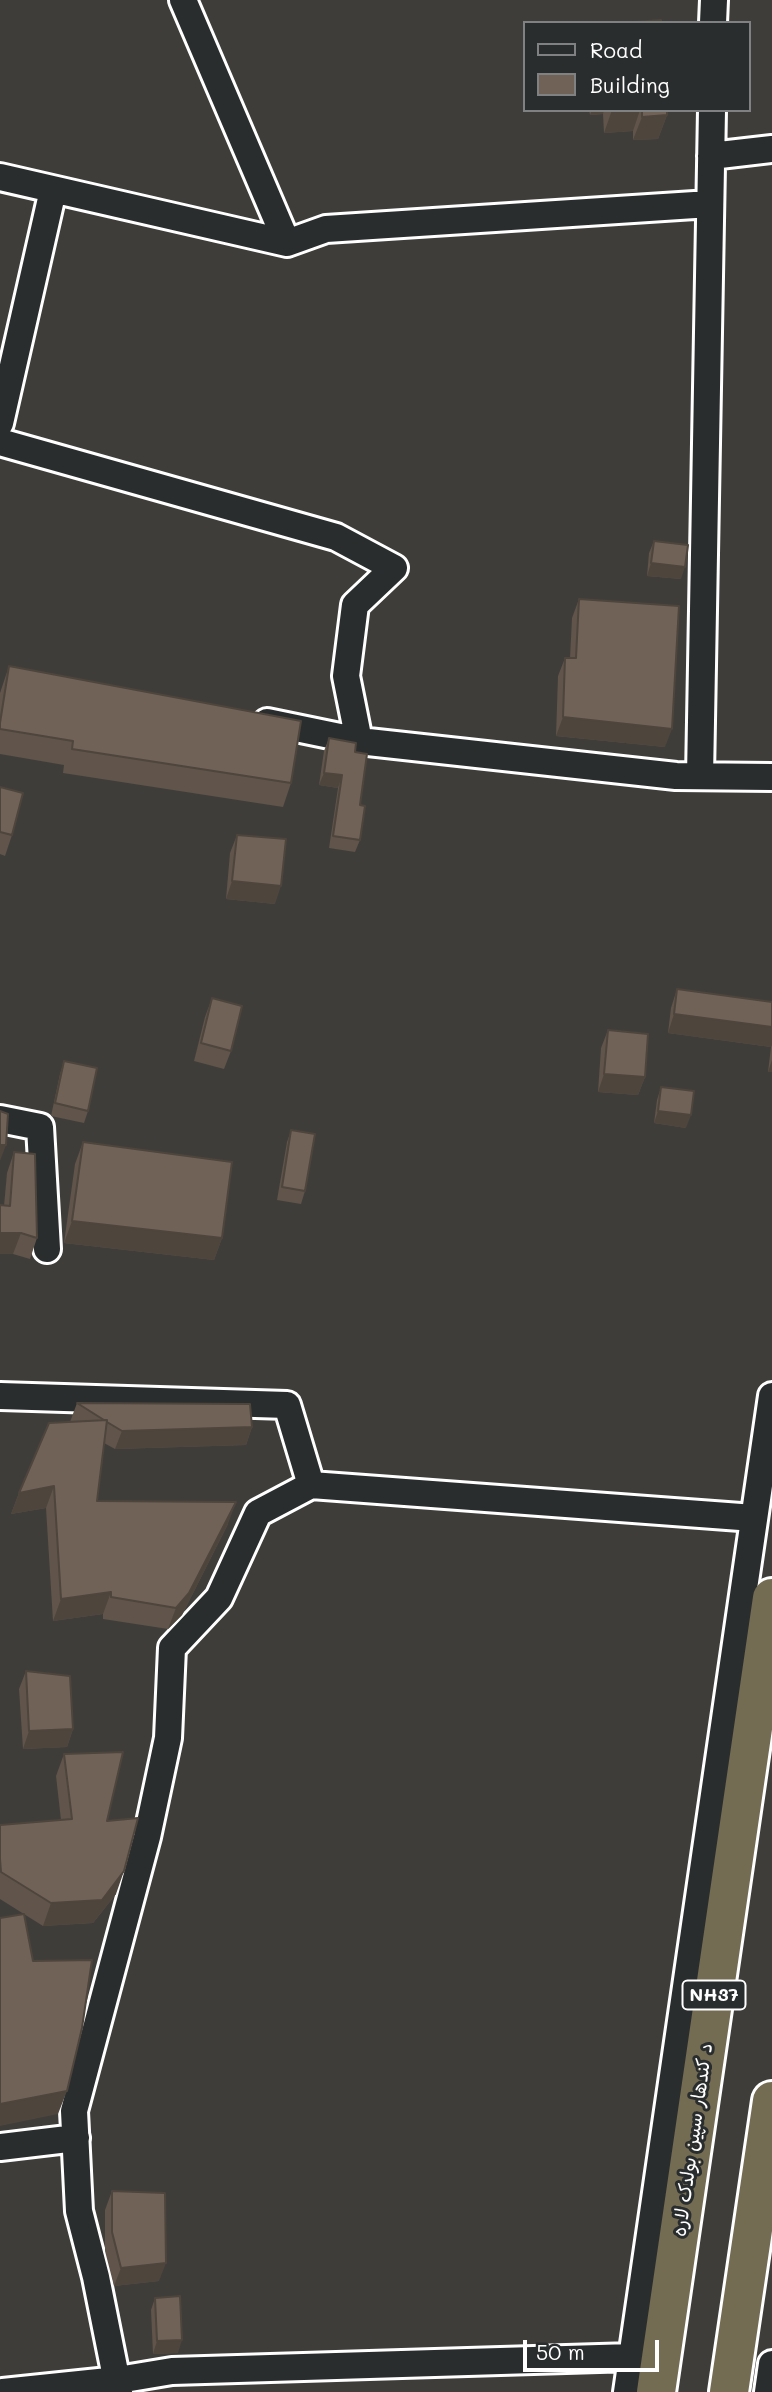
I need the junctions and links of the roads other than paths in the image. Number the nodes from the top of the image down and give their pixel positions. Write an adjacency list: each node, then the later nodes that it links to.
1 (183, 0): 10 (street)
2 (714, 0): 3 (street)
3 (713, 21)
4 (712, 112): 6 (street)
5 (772, 149): 6 (street)
6 (711, 156): 9 (street)
7 (0, 177): 8 (street)
8 (52, 190): 10 (street); 11 (street)
9 (710, 204): 10 (street); 15 (street)
10 (287, 243)
11 (0, 424)
12 (0, 442): 14 (street)
13 (240, 717): 14 (street)
14 (359, 741): 15 (street)
15 (699, 776): 16 (street)
16 (772, 777)
17 (0, 1119): 18 (street)
18 (47, 1249)
19 (0, 1396): 21 (street)
20 (772, 1396): 22 (street)
21 (312, 1485): 22 (street); 25 (street)
22 (754, 1518): 27 (street)
23 (772, 1598): 32 (highway, د کندهار سپین بولدک لاره / NH37)
24 (772, 2101): 33 (highway)
25 (76, 2138): 26 (street); 29 (street)
26 (0, 2147)
27 (632, 2357): 29 (street); 31 (street)
28 (772, 2364): 34 (street)
29 (119, 2386): 30 (street)
30 (3, 2392)
31 (627, 2392)
32 (656, 2392)
33 (729, 2392)
34 (768, 2392)

